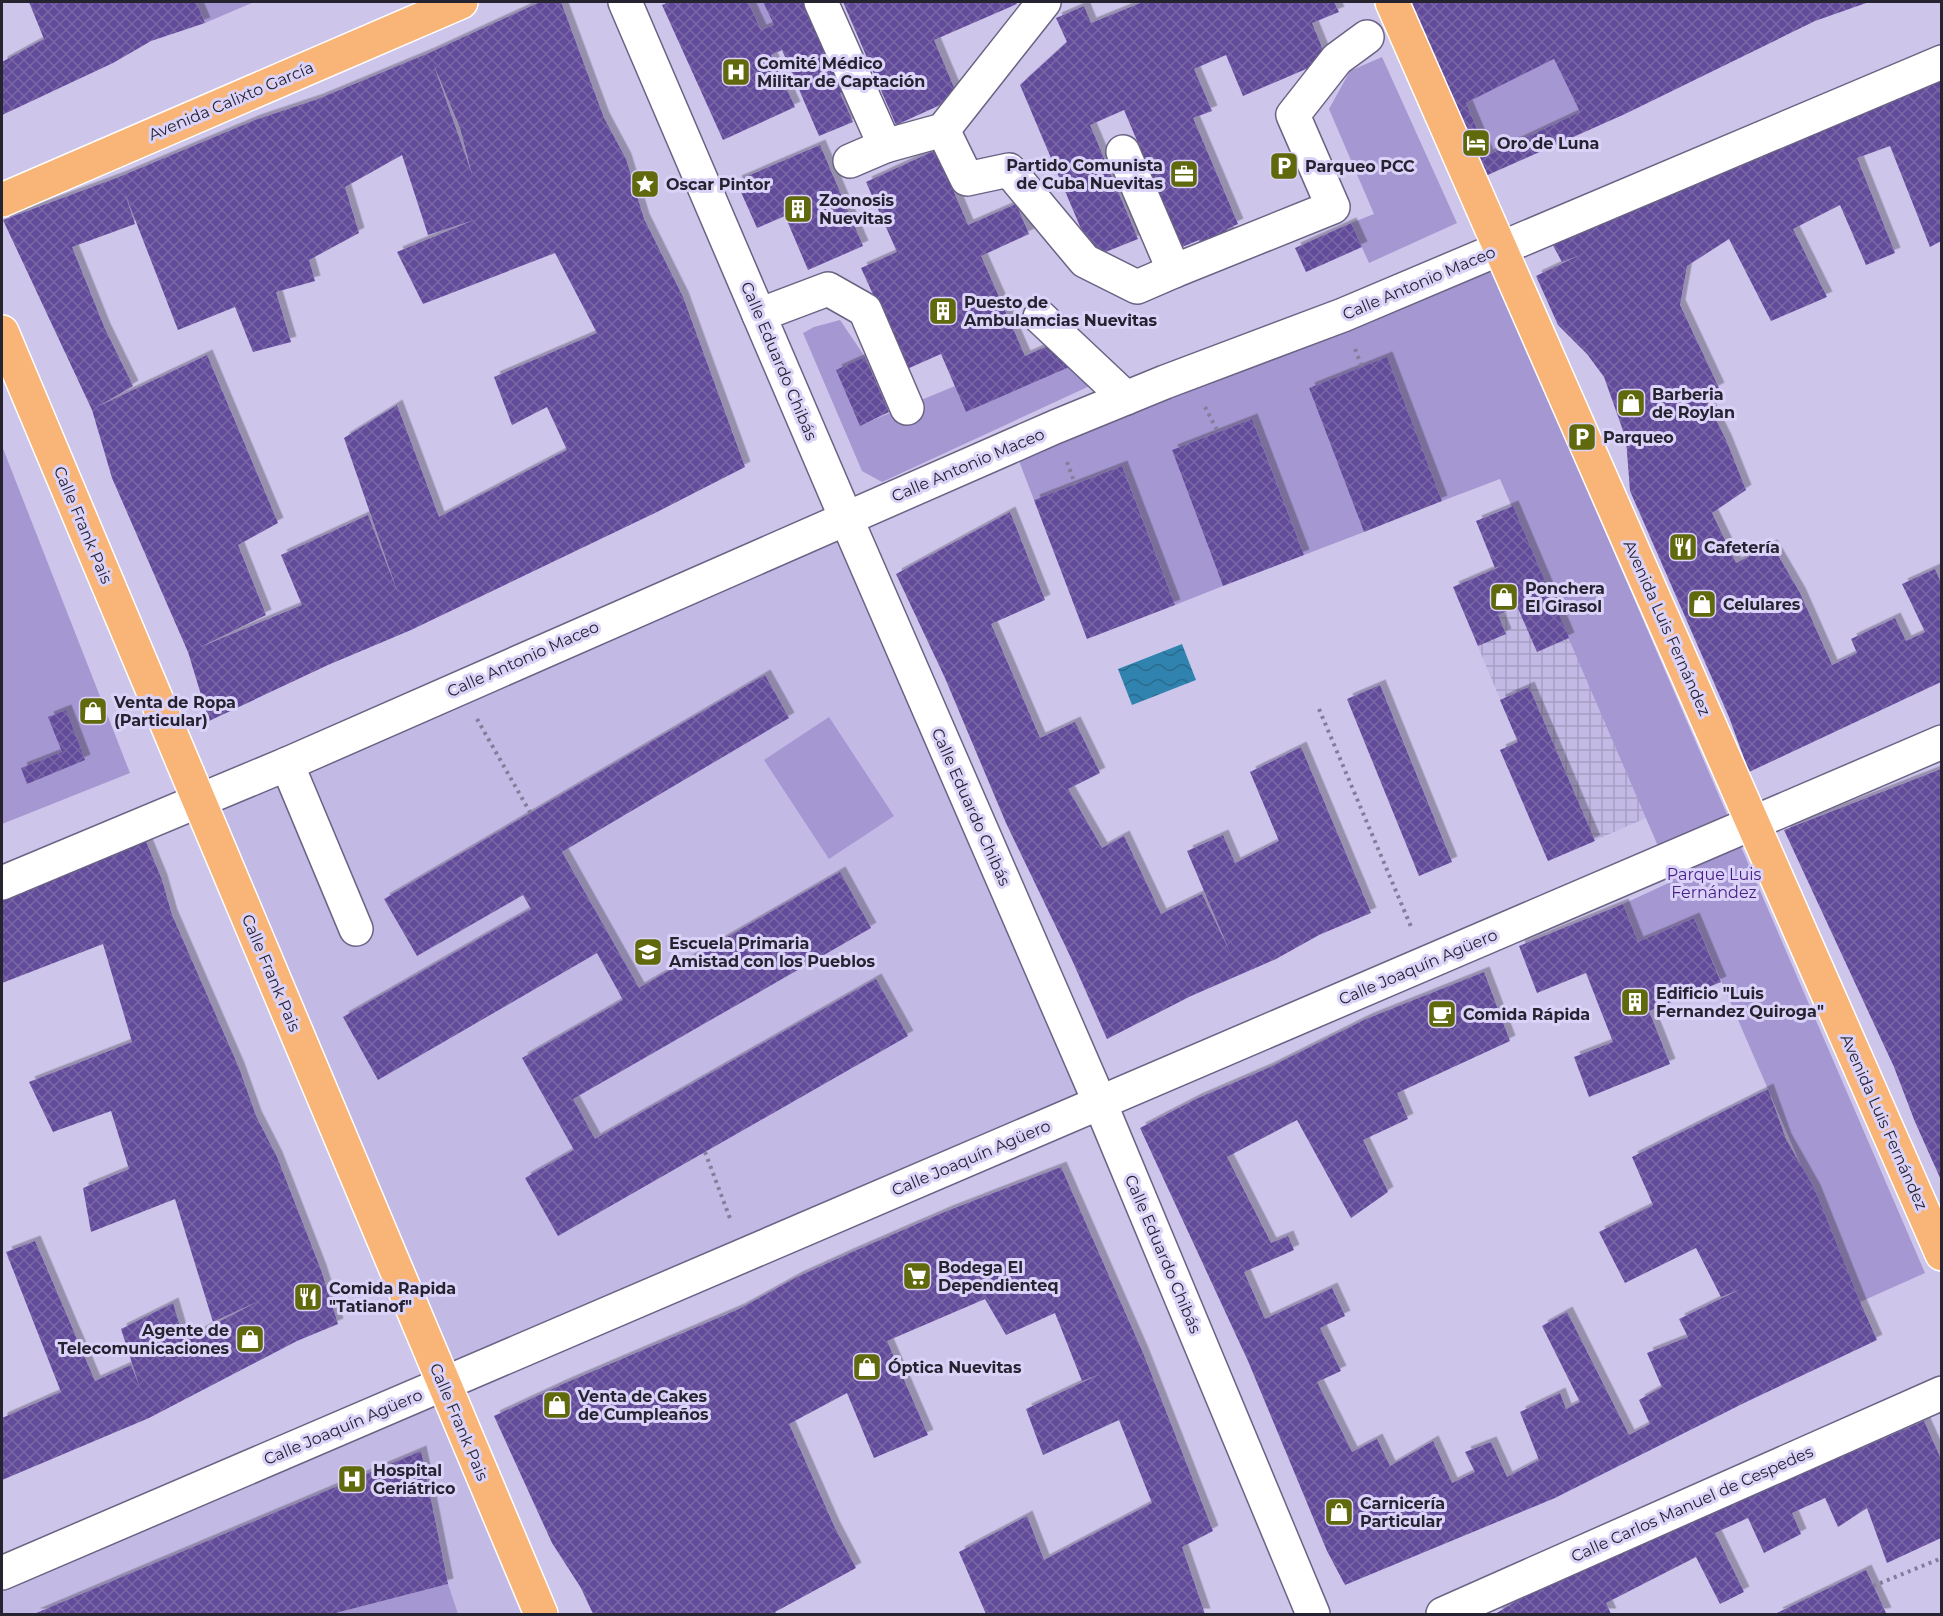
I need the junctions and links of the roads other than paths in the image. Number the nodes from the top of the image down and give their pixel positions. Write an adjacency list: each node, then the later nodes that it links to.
1 (461, 2): 13 (main road, Avenida Calixto García)
2 (625, 2): 16 (street, Calle Eduardo Chibás)
3 (820, 2): 10 (street)
4 (1044, 2): 9 (street)
5 (1392, 2): 6 (street); 7 (main road, Avenida Luis Fernández)
6 (1367, 37): 7 (street); 15 (street)
7 (1413, 47): 14 (main road, Avenida Luis Fernández)
8 (1941, 62): 14 (street, Calle Antonio Maceo)
9 (943, 130): 10 (street); 15 (street)
10 (885, 146): 12 (street)
11 (1123, 152): 15 (street)
12 (850, 161)
13 (2, 200)
14 (1501, 249): 19 (street, Calle Antonio Maceo); 25 (main road, Avenida Luis Fernández)
15 (1174, 271)
16 (759, 315): 20 (street); 21 (street, Calle Eduardo Chibás)
17 (1040, 317): 19 (street)
18 (2, 332): 24 (main road, Calle Frank Pais)
19 (1125, 398): 21 (street, Calle Antonio Maceo)
20 (907, 408)
21 (846, 518): 23 (street, Calle Antonio Maceo); 28 (street, Calle Eduardo Chibás)
22 (1941, 742): 25 (street, Calle Joaquín Agüero)
23 (287, 764): 24 (street, Calle Antonio Maceo); 27 (street)
24 (200, 801): 26 (street, Calle Antonio Maceo); 30 (main road, Calle Frank Pais)
25 (1752, 823): 28 (street, Calle Joaquín Agüero); 29 (main road, Avenida Luis Fernández)
26 (2, 883)
27 (356, 929)
28 (1100, 1103): 30 (street, Calle Joaquín Agüero); 34 (street, Calle Eduardo Chibás)
29 (1941, 1254)
30 (442, 1384): 32 (street, Calle Joaquín Agüero); 33 (main road, Calle Frank Pais)
31 (1941, 1393): 35 (street, Calle Carlos Manuel de Cespedes)
32 (2, 1574)
33 (541, 1614)
34 (1313, 1614)
35 (1443, 1614)

